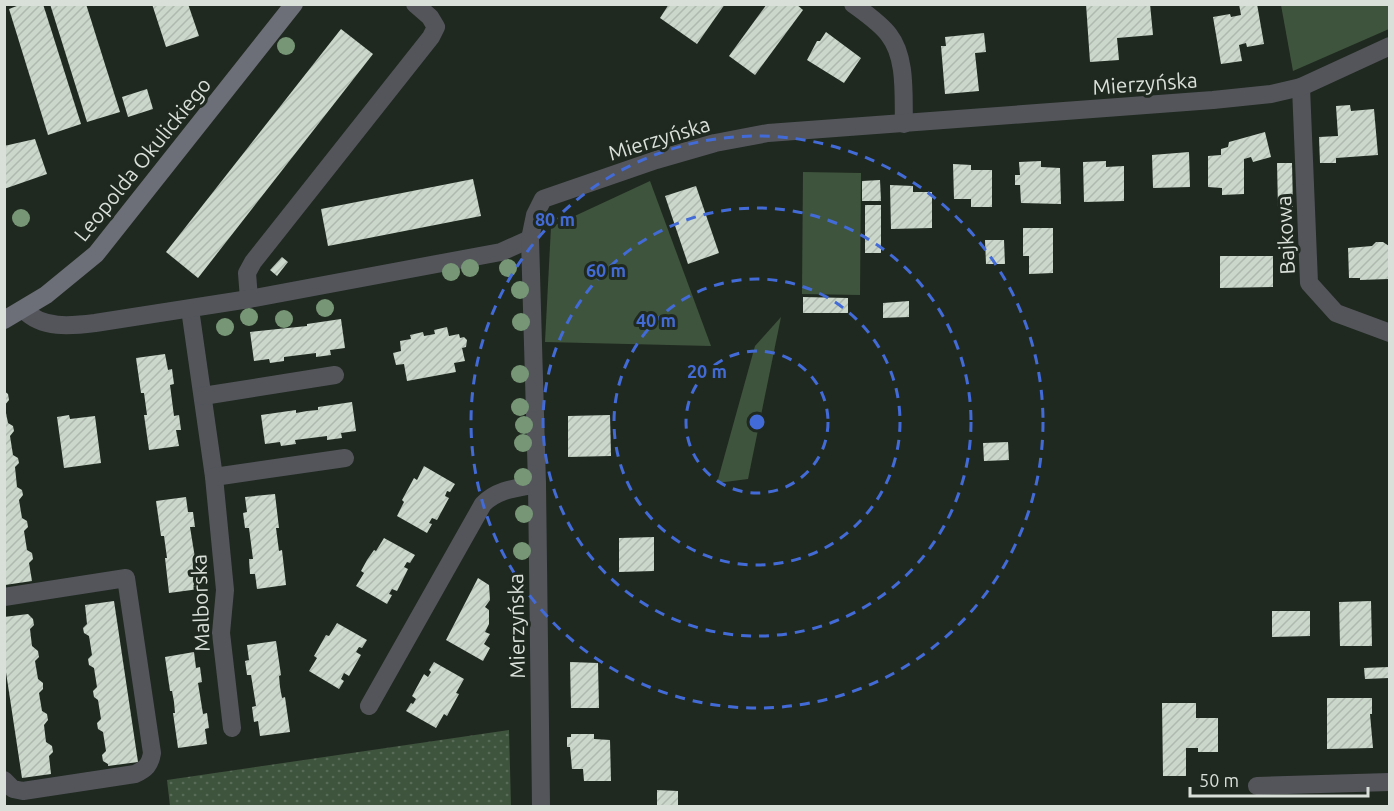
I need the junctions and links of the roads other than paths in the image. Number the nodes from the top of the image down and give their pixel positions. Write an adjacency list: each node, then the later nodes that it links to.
1 (294, 4): 9 (street, Leopolda Okulickiego)
2 (415, 4): 8 (street)
3 (853, 4): 6 (street)
4 (1389, 46): 5 (street, Mierzyńska)
5 (1301, 87): 6 (street, Mierzyńska); 12 (street, Bajkowa)
6 (904, 124): 7 (street, Mierzyńska)
7 (530, 239): 8 (street); 17 (street, Mierzyńska)
8 (249, 299): 10 (street)
9 (24, 309): 10 (street); 11 (street, Leopolda Okulickiego)
10 (190, 309): 14 (street, Malborska)
11 (4, 320)
12 (1389, 333)
13 (335, 375): 14 (street)
14 (203, 396): 16 (street, Malborska)
15 (345, 458): 16 (street)
16 (214, 477): 20 (street, Malborska)
17 (537, 484): 19 (street); 24 (street, Mierzyńska)
18 (4, 597): 21 (street)
19 (369, 706)
20 (232, 728)
21 (4, 780)
22 (1389, 783): 23 (street)
23 (1257, 786)
24 (541, 807)

